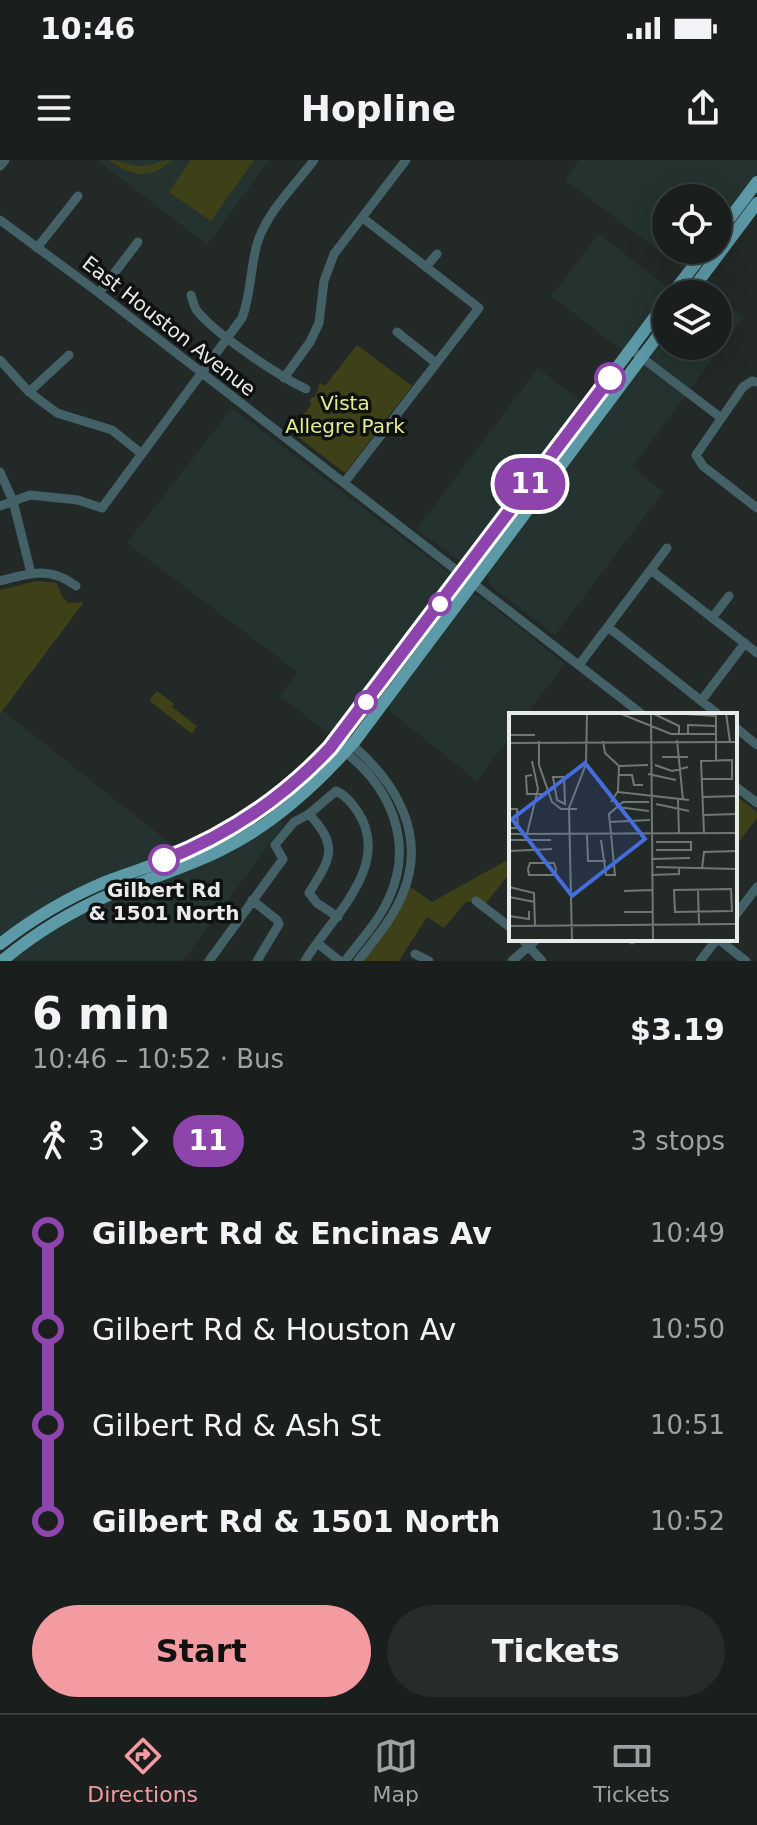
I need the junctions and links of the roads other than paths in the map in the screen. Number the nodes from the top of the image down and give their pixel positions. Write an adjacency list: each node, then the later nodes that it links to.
1 (5, 160): 4 (street)
2 (314, 160): 24 (street)
3 (406, 160): 10 (street)
4 (0, 166)
5 (757, 182): 8 (main road)
6 (78, 196): 15 (street)
7 (757, 203): 13 (main road)
8 (736, 210): 9 (main road); 12 (main road)
9 (732, 215)
10 (363, 218): 18 (street); 31 (street)
11 (0, 220): 15 (street, East Houston Avenue)
12 (732, 227)
13 (732, 236)
14 (138, 242): 20 (street)
15 (37, 248): 20 (street, East Houston Avenue)
16 (437, 254): 18 (street)
17 (695, 264): 19 (main road)
18 (426, 267): 29 (street)
19 (683, 280)
20 (99, 293): 30 (street, East Houston Avenue)
21 (191, 295): 24 (street)
22 (652, 327): 26 (main road)
23 (397, 332): 29 (street)
24 (228, 337): 30 (street); 31 (street)
25 (652, 339): 26 (main road)
26 (637, 353): 35 (street); 45 (main road)
27 (69, 355): 34 (street)
28 (0, 360): 34 (street)
29 (436, 363): 38 (street)
30 (202, 373): 36 (street); 38 (street, East Houston Avenue)
31 (284, 378): 33 (street)
32 (757, 382): 35 (street)
33 (306, 389)
34 (29, 392): 36 (street)
35 (720, 417): 41 (street)
36 (142, 454): 39 (street)
37 (0, 472): 39 (street)
38 (344, 483): 45 (street, East Houston Avenue)
39 (13, 501): 40 (street); 44 (street)
40 (0, 506)
41 (757, 508)
42 (667, 548): 43 (street)
43 (651, 570): 49 (street); 50 (street)
44 (31, 573): 46 (street); 47 (street)
45 (468, 578): 53 (street, East Houston Avenue); 59 (main road); 73 (main road)
46 (0, 581)
47 (76, 586)
48 (729, 596): 49 (street)
49 (712, 618): 51 (street)
50 (608, 627): 53 (street); 54 (street)
51 (745, 643): 52 (street); 54 (street)
52 (757, 653)
53 (579, 665): 55 (street, East Houston Avenue)
54 (701, 701): 56 (street)
55 (640, 713)
56 (716, 713)
57 (737, 729): 58 (street)
58 (757, 745)
59 (348, 748): 75 (main road); 79 (street); 80 (street)
60 (737, 791): 61 (street)
61 (757, 803)
62 (309, 814): 64 (street); 67 (street); 67 (street)
63 (757, 887): 66 (street)
64 (252, 900): 76 (street); 77 (street)
65 (476, 901): 68 (street)
66 (737, 913)
67 (338, 917): 72 (street)
68 (509, 926)
69 (529, 941): 82 (street); 83 (street)
70 (715, 941): 84 (street)
71 (720, 941): 85 (street)
72 (317, 943): 78 (street); 79 (street)
73 (0, 944)
74 (415, 954): 81 (street)
75 (2, 961)
76 (209, 961)
77 (257, 961)
78 (305, 961)
79 (343, 961)
80 (358, 961)
81 (429, 961)
82 (512, 961)
83 (542, 961)
84 (700, 961)
85 (746, 961)

